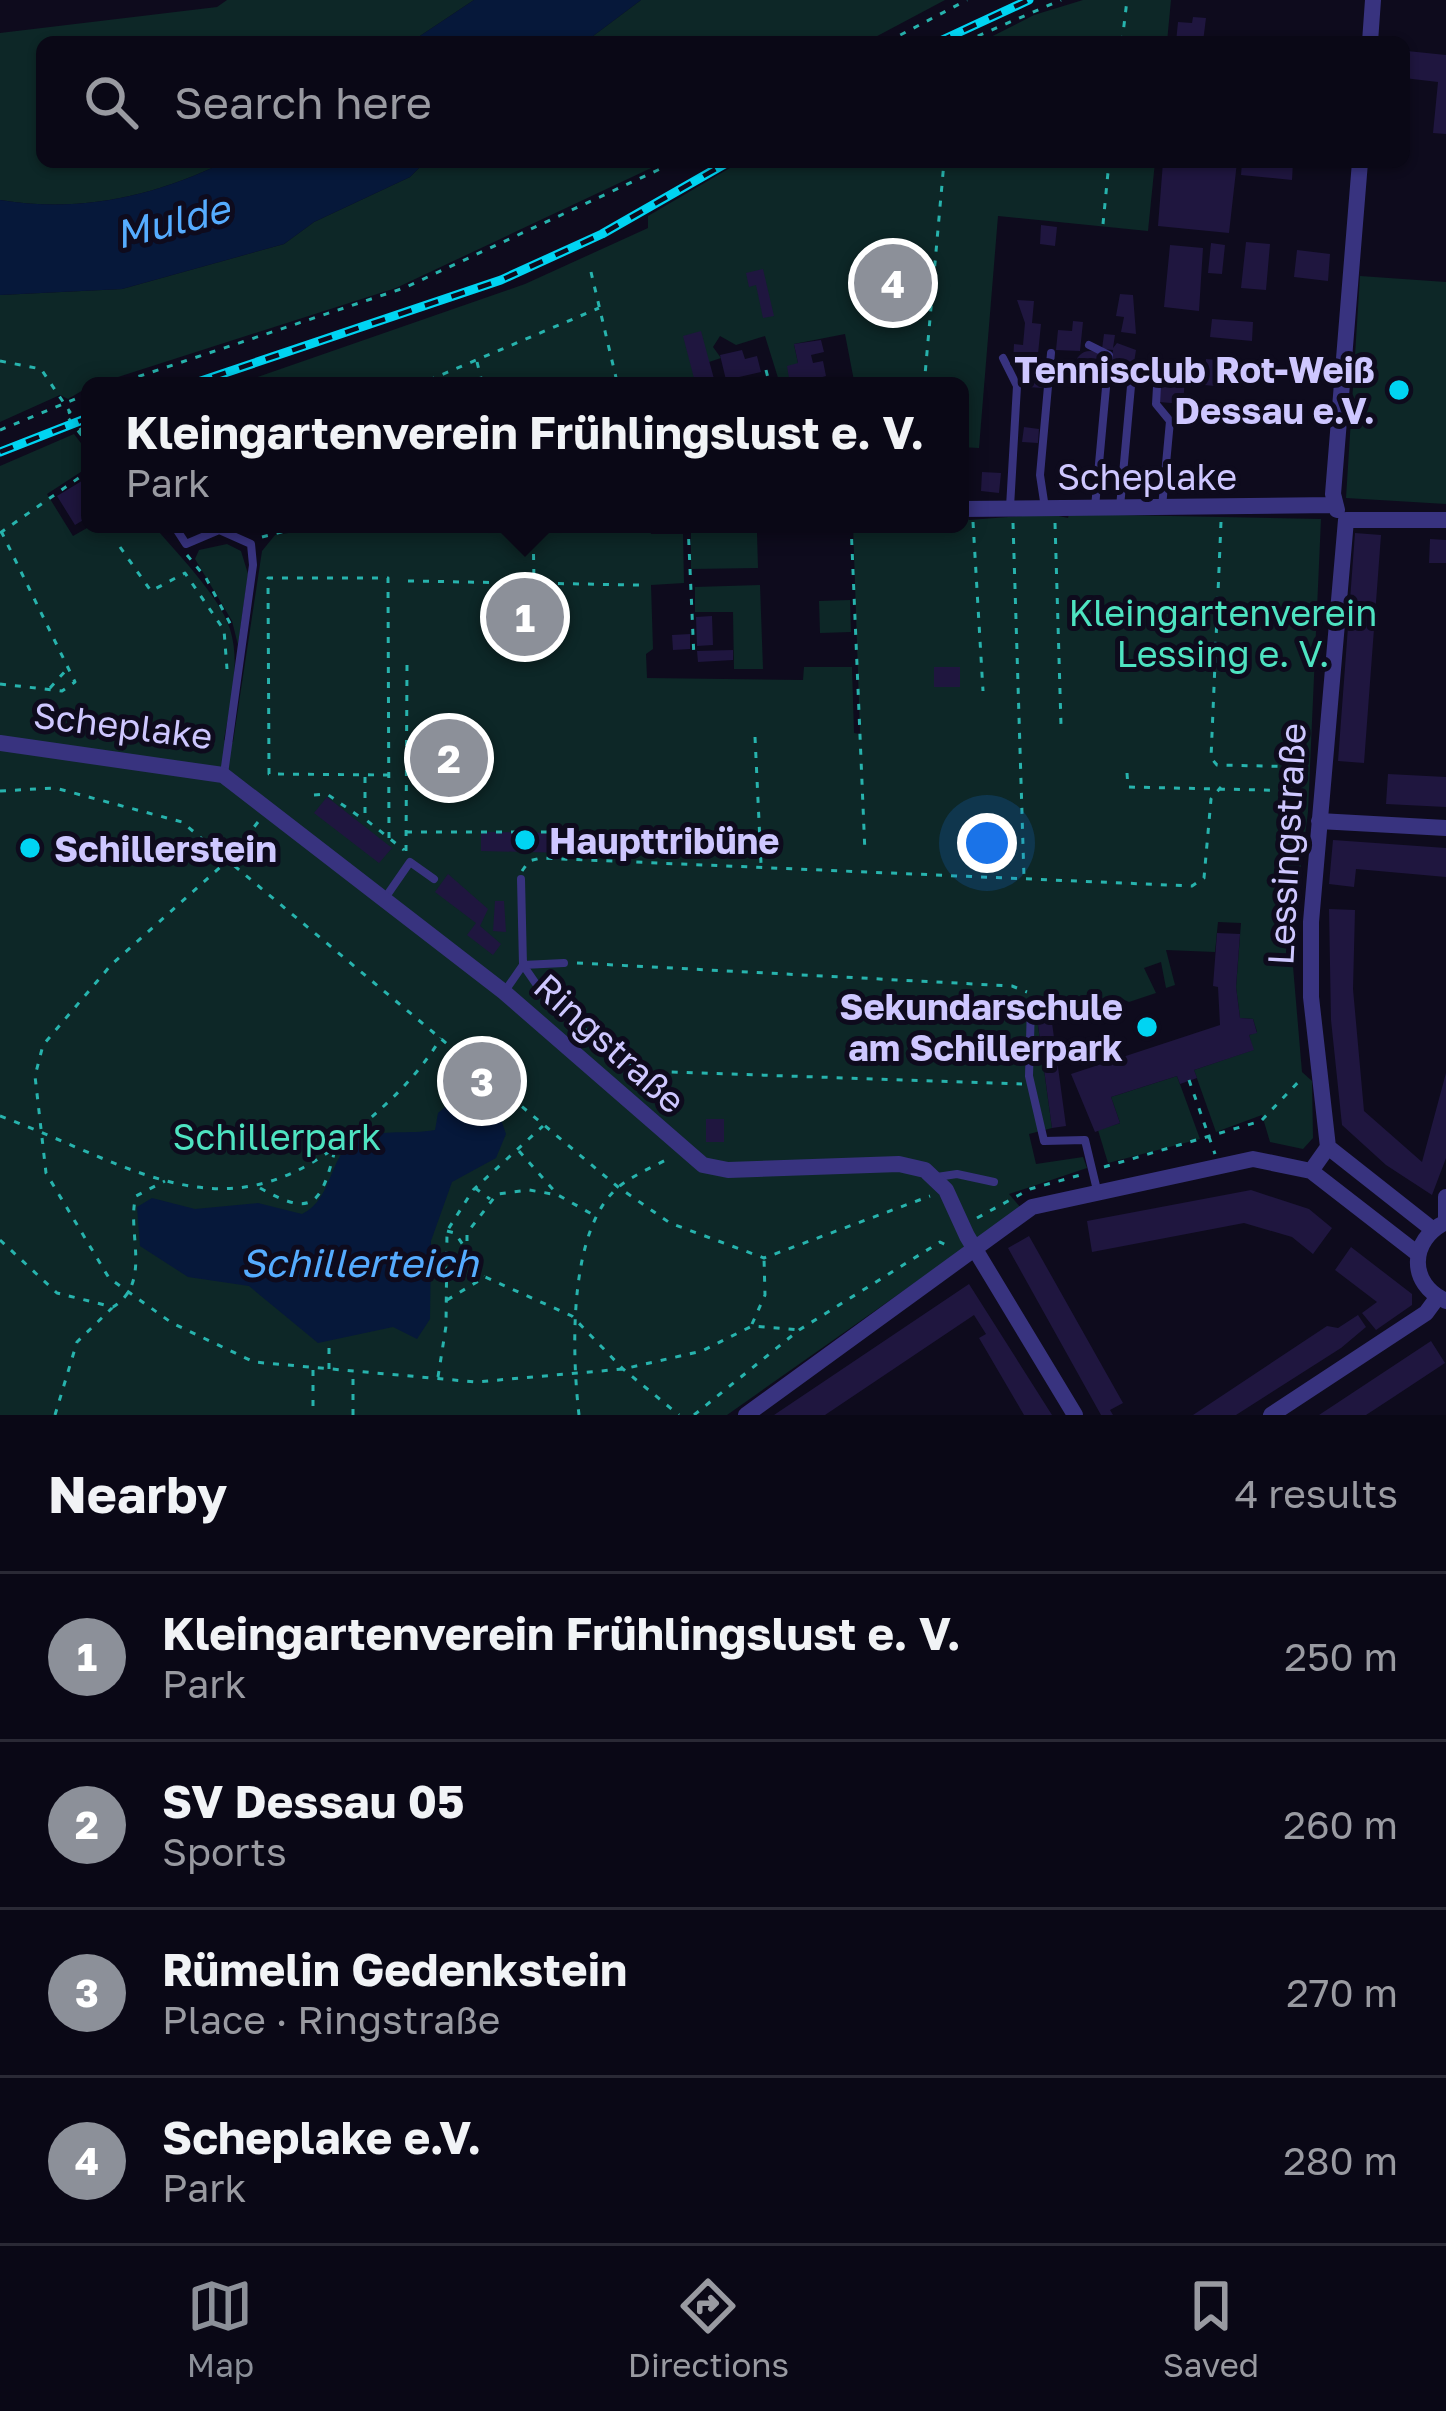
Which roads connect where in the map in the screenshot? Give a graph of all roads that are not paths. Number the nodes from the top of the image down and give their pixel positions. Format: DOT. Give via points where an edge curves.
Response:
graph roads {
  1 [pos="1373,0"];
  2 [pos="1370,36"];
  3 [pos="1360,168"];
  4 [pos="1089,345"];
  5 [pos="1051,353"];
  6 [pos="1003,358"];
  7 [pos="1158,370"];
  8 [pos="1132,375"];
  9 [pos="1162,508"];
  10 [pos="969,509"];
  11 [pos="1011,509"];
  12 [pos="1050,509"];
  13 [pos="1095,509"];
  14 [pos="1120,509"];
  15 [pos="1340,513"];
  16 [pos="1446,520"];
  17 [pos="179,533"];
  18 [pos="213,533"];
  19 [pos="226,533"];
  20 [pos="0,743"];
  21 [pos="224,775"];
  22 [pos="1319,821"];
  23 [pos="1446,828"];
  24 [pos="434,879"];
  25 [pos="521,879"];
  26 [pos="383,901"];
  27 [pos="564,963"];
  28 [pos="523,965"];
  29 [pos="541,991"];
  30 [pos="504,992"];
  31 [pos="1031,1005"];
  32 [pos="1328,1148"];
  33 [pos="1311,1171"];
  34 [pos="994,1182"];
  35 [pos="940,1183"];
  36 [pos="1098,1193"];
  37 [pos="1446,1197"];
  38 [pos="1439,1226"];
  39 [pos="977,1246"];
  40 [pos="1418,1254"];
  41 [pos="1442,1300"];
  42 [pos="746,1415"];
  43 [pos="1075,1415"];
  44 [pos="1270,1415"];
  1 -- 2 [label="street"];
  3 -- 15 [label="street, Lessingstraße"];
  4 -- 13 [label="lane" via="1109,355"];
  5 -- 12 [label="lane" via="1040,475"];
  6 -- 11 [label="lane" via="1017,386"];
  7 -- 9 [label="lane" via="1156,404 1170,421"];
  8 -- 14 [label="lane"];
  9 -- 14 [label="street, Scheplake"];
  9 -- 15 [label="street, Scheplake"];
  10 -- 11 [label="street, Scheplake"];
  11 -- 12 [label="street, Scheplake"];
  12 -- 13 [label="street, Scheplake"];
  13 -- 14 [label="street, Scheplake"];
  15 -- 16 [label="street, Scheplake"];
  15 -- 22 [label="street, Lessingstraße"];
  17 -- 18 [label="lane" via="187,544"];
  19 -- 21 [label="lane, Scheplake" via="250,544 254,581"];
  20 -- 21 [label="street, Scheplake"];
  21 -- 26 [label="street, Ringstraße"];
  22 -- 23 [label="street"];
  22 -- 32 [label="street, Lessingstraße" via="1310,960"];
  24 -- 26 [label="lane" via="410,862"];
  25 -- 28 [label="lane"];
  26 -- 30 [label="street, Ringstraße"];
  27 -- 28 [label="lane"];
  28 -- 29 [label="lane"];
  28 -- 30 [label="lane"];
  30 -- 35 [label="street, Ringstraße" via="704,1165 899,1164"];
  31 -- 36 [label="lane" via="1030,1084 1044,1142 1085,1140"];
  32 -- 33 [label="street"];
  32 -- 38 [label="street"];
  33 -- 36 [label="street" via="1253,1159"];
  33 -- 40 [label="street"];
  34 -- 35 [label="lane" via="957,1174"];
  35 -- 39 [label="street"];
  36 -- 39 [label="street" via="1031,1207"];
  37 -- 38 [label="street"];
  38 -- 40 [label="street"];
  39 -- 42 [label="street"];
  39 -- 43 [label="street"];
  40 -- 41 [label="street" via="1420,1279"];
  41 -- 44 [label="street"];
}
